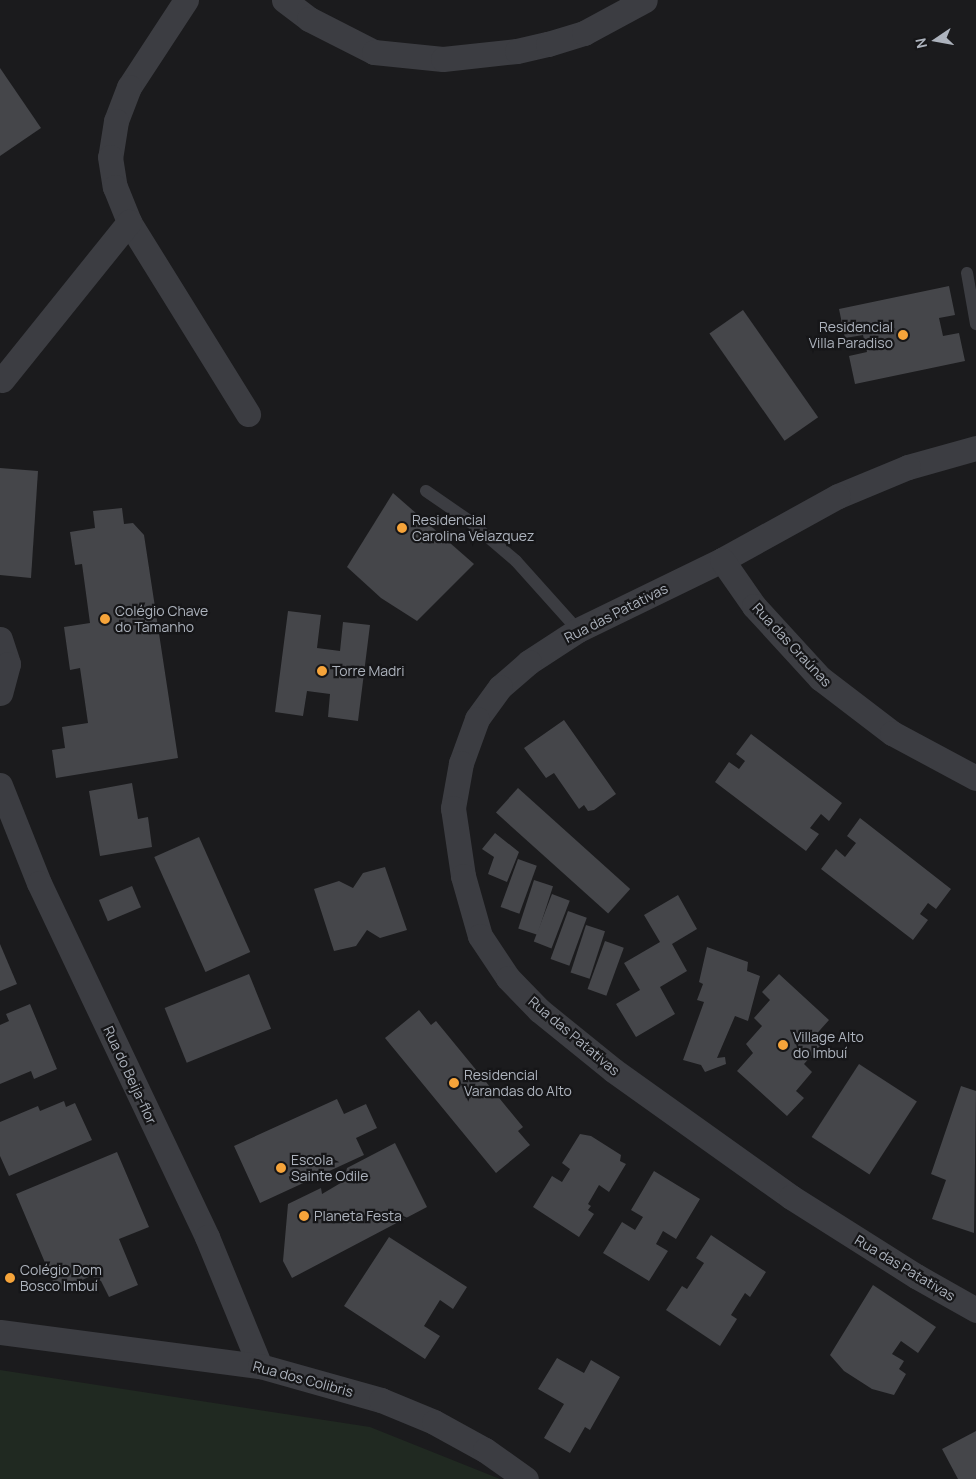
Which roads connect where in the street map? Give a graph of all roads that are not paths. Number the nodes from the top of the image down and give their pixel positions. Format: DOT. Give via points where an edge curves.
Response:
graph roads {
  1 [pos="186,0"];
  2 [pos="284,0"];
  3 [pos="645,0"];
  4 [pos="129,222"];
  5 [pos="966,273"];
  6 [pos="976,324"];
  7 [pos="2,380"];
  8 [pos="248,414"];
  9 [pos="976,448"];
  10 [pos="426,491"];
  11 [pos="722,560"];
  12 [pos="578,630"];
  13 [pos="0,639"];
  14 [pos="0,693"];
  15 [pos="976,778"];
  16 [pos="0,785"];
  17 [pos="976,1310"];
  18 [pos="0,1332"];
  19 [pos="260,1366"];
  20 [pos="526,1479"];
  1 -- 4 [label="street" via="146,58 116,121 110,157 115,187"];
  2 -- 3 [label="street" via="310,19 374,52 443,59 517,51 548,44 584,33"];
  4 -- 7 [label="street"];
  4 -- 8 [label="street"];
  5 -- 6 [label="lane"];
  9 -- 11 [label="street, Rua das Patativas" via="908,467 838,496"];
  10 -- 12 [label="lane" via="498,544 540,585"];
  11 -- 12 [label="street, Rua das Patativas"];
  11 -- 15 [label="street, Rua das Graúnas" via="754,606 820,678 892,733"];
  12 -- 17 [label="street, Rua das Patativas" via="529,662 500,687 477,719 460,763 453,808 463,876 480,936 508,978 539,1010 613,1070 791,1197"];
  13 -- 14 [label="street" via="8,664"];
  16 -- 19 [label="street, Rua do Beija-flor" via="39,883 207,1237"];
  18 -- 19 [label="street, Rua dos Colibris"];
  19 -- 20 [label="street, Rua dos Colibris" via="381,1400 434,1422 485,1450"];
}
